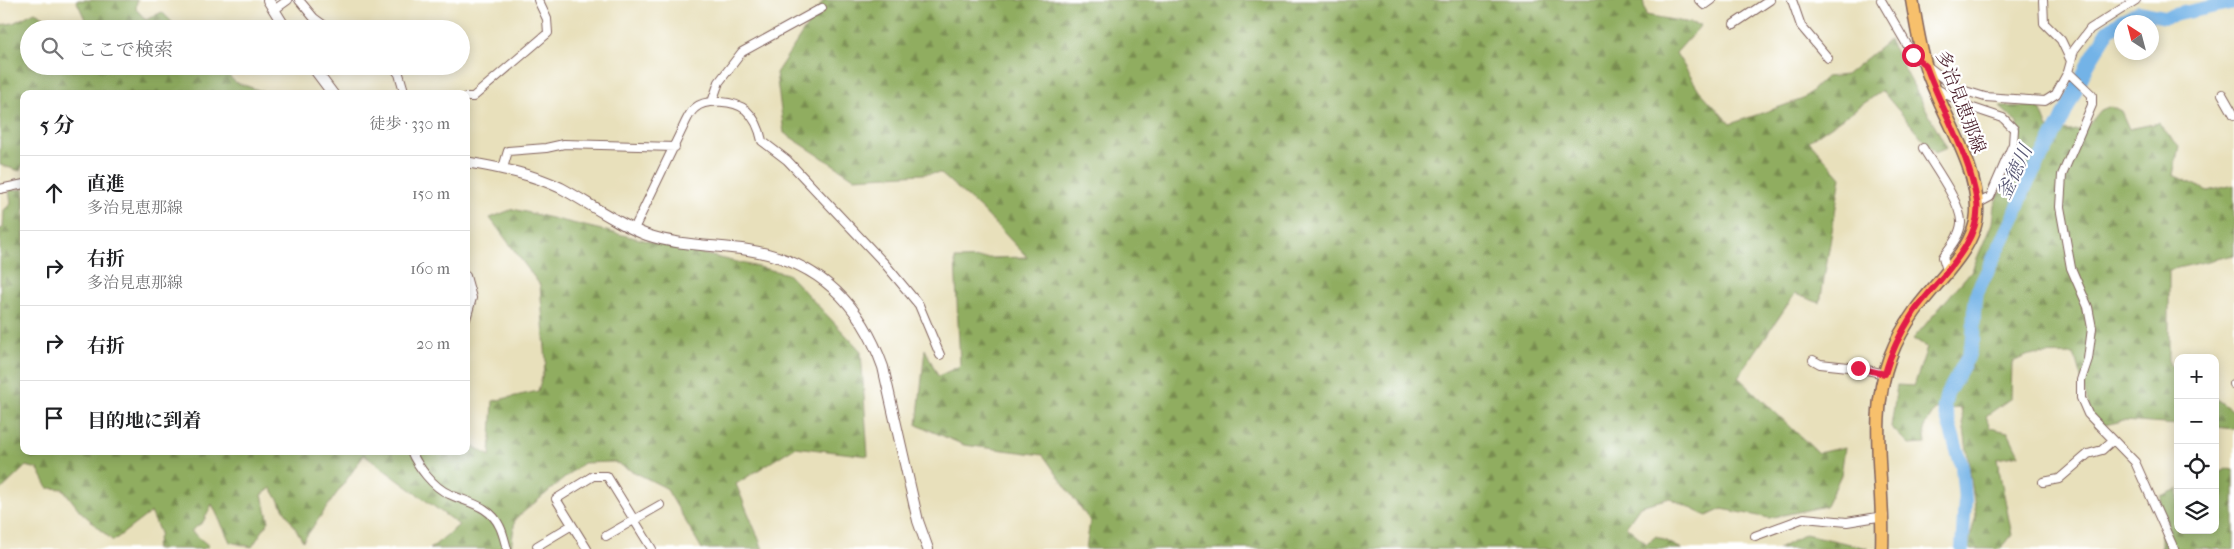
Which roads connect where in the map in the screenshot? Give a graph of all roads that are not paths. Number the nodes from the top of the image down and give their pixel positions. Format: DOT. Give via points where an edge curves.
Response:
graph roads {
  1 [pos="268,0"];
  2 [pos="288,0"];
  3 [pos="298,0"];
  4 [pos="538,0"];
  5 [pos="1699,0"];
  6 [pos="1711,0"];
  7 [pos="1770,0"];
  8 [pos="1792,0"];
  9 [pos="1881,0"];
  10 [pos="1912,0"];
  11 [pos="2043,0"];
  12 [pos="2136,0"];
  13 [pos="822,8"];
  14 [pos="274,10"];
  15 [pos="280,20"];
  16 [pos="317,20"];
  17 [pos="1734,24"];
  18 [pos="1828,58"];
  19 [pos="2071,62"];
  20 [pos="1926,66"];
  21 [pos="2068,72"];
  22 [pos="319,75"];
  23 [pos="399,75"];
  24 [pos="1933,87"];
  25 [pos="330,90"];
  26 [pos="403,90"];
  27 [pos="2222,94"];
  28 [pos="470,97"];
  29 [pos="712,102"];
  30 [pos="2234,115"];
  31 [pos="675,147"];
  32 [pos="1923,148"];
  33 [pos="470,163"];
  34 [pos="503,168"];
  35 [pos="20,185"];
  36 [pos="0,189"];
  37 [pos="1977,204"];
  38 [pos="634,229"];
  39 [pos="1947,270"];
  40 [pos="470,291"];
  41 [pos="470,305"];
  42 [pos="940,355"];
  43 [pos="1813,360"];
  44 [pos="1885,374"];
  45 [pos="2113,440"];
  46 [pos="413,455"];
  47 [pos="2043,482"];
  48 [pos="660,505"];
  49 [pos="1884,516"];
  50 [pos="634,520"];
  51 [pos="572,525"];
  52 [pos="606,536"];
  53 [pos="1755,536"];
  54 [pos="537,546"];
  55 [pos="507,549"];
  56 [pos="587,549"];
  57 [pos="652,549"];
  58 [pos="928,549"];
  59 [pos="1882,549"];
  60 [pos="2174,549"];
  1 -- 14 [label="street"];
  2 -- 14 [label="street"];
  3 -- 16 [label="street"];
  4 -- 28 [label="street" via="547,20 548,33"];
  5 -- 6 [label="street" via="1704,5"];
  7 -- 17 [label="street"];
  8 -- 18 [label="street" via="1800,26"];
  9 -- 20 [label="street" via="1913,55"];
  10 -- 20 [label="main road, 多治見恵那線"];
  11 -- 19 [label="street" via="2044,24 2061,40"];
  12 -- 19 [label="street" via="2090,29 2074,50"];
  13 -- 29 [label="street" via="742,52 719,82"];
  14 -- 15 [label="street"];
  19 -- 21 [label="street"];
  20 -- 21 [label="street" via="1948,82 1985,97 2046,101 2056,94"];
  20 -- 24 [label="main road, 多治見恵那線"];
  21 -- 45 [label="street" via="2092,95 2092,105 2062,175 2060,206 2071,268 2088,307 2092,328 2088,359 2081,380 2081,398 2088,414"];
  22 -- 25 [label="street"];
  23 -- 26 [label="street"];
  24 -- 37 [label="main road, 多治見恵那線" via="1968,166"];
  24 -- 37 [label="street" via="1970,107 2003,118 2014,129 2013,144 1990,197"];
  27 -- 30 [label="street"];
  29 -- 31 [label="street" via="695,108"];
  29 -- 42 [label="street" via="745,109 761,132 762,141 787,160 885,264 919,305"];
  31 -- 34 [label="street" via="564,144 508,151"];
  31 -- 38 [label="street"];
  32 -- 39 [label="street" via="1960,210 1961,224 1956,239 1943,257"];
  33 -- 34 [label="street"];
  34 -- 38 [label="street" via="560,188"];
  35 -- 36 [label="street"];
  37 -- 39 [label="main road, 多治見恵那線" via="1974,229"];
  38 -- 58 [label="street" via="686,243 778,256 818,276 851,304 869,331 883,367 918,521"];
  39 -- 44 [label="main road, 多治見恵那線" via="1903,330"];
  40 -- 41 [label="street"];
  43 -- 44 [label="street" via="1820,364"];
  44 -- 49 [label="main road, 多治見恵那線" via="1877,425"];
  45 -- 47 [label="street" via="2102,450 2088,454 2059,479"];
  45 -- 60 [label="street" via="2135,462"];
  46 -- 55 [label="street" via="448,494 475,503 488,512 500,526"];
  48 -- 50 [label="street"];
  49 -- 53 [label="street" via="1847,522 1804,518"];
  49 -- 59 [label="main road, 多治見恵那線"];
  50 -- 51 [label="street" via="607,476 592,476 556,500"];
  50 -- 52 [label="street"];
  50 -- 57 [label="street"];
  51 -- 54 [label="street"];
  51 -- 56 [label="street"];
}
